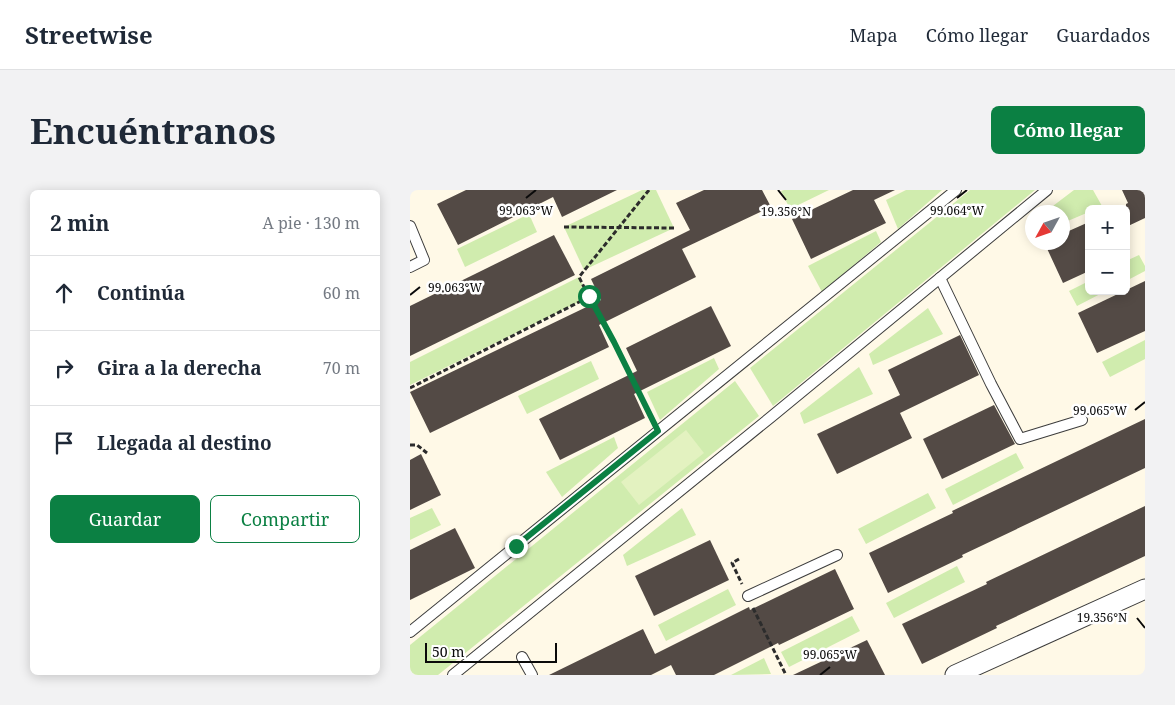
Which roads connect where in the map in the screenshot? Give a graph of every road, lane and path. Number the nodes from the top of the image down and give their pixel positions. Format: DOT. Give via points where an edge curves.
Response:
graph roads {
  1 [pos="649,190"];
  2 [pos="956,190"];
  3 [pos="1046,190"];
  4 [pos="410,226"];
  5 [pos="564,226"];
  6 [pos="620,226"];
  7 [pos="674,228"];
  8 [pos="410,267"];
  9 [pos="940,278"];
  10 [pos="589,296"];
  11 [pos="410,388"];
  12 [pos="1082,420"];
  13 [pos="658,431"];
  14 [pos="410,445"];
  15 [pos="427,453"];
  16 [pos="837,555"];
  17 [pos="739,559"];
  18 [pos="1145,589"];
  19 [pos="748,596"];
  20 [pos="410,632"];
  21 [pos="522,657"];
  22 [pos="453,675"];
  23 [pos="532,675"];
  24 [pos="786,675"];
  25 [pos="955,675"];
  1 -- 6 [label="path"];
  2 -- 13 [label="lane"];
  3 -- 9 [label="lane"];
  4 -- 8 [label="lane" via="424,260"];
  5 -- 6 [label="path"];
  6 -- 7 [label="path"];
  6 -- 10 [label="path" via="579,277"];
  9 -- 12 [label="lane" via="1020,439"];
  9 -- 22 [label="lane"];
  10 -- 11 [label="path"];
  10 -- 13 [label="path"];
  13 -- 20 [label="lane"];
  14 -- 15 [label="path" via="417,445"];
  16 -- 19 [label="lane"];
  17 -- 19 [label="path" via="732,563"];
  18 -- 25 [label="street"];
  19 -- 24 [label="path"];
  21 -- 23 [label="lane"];
}
